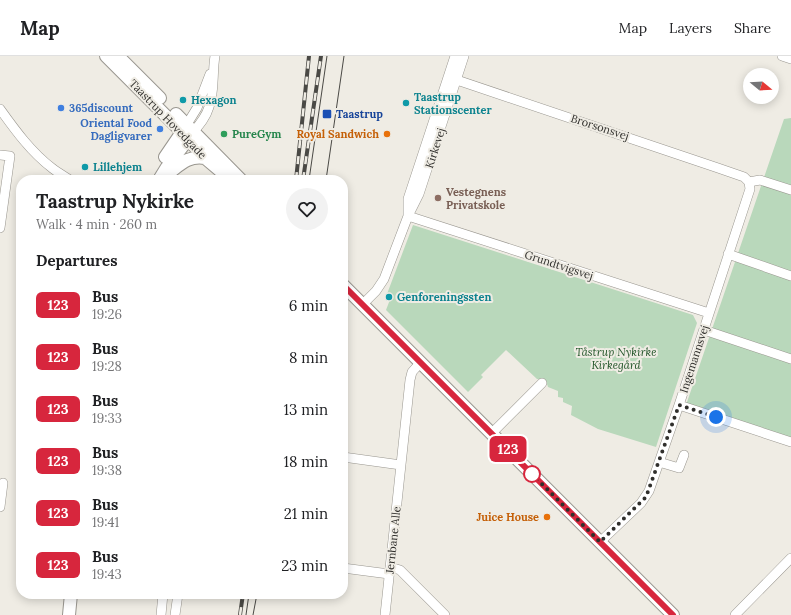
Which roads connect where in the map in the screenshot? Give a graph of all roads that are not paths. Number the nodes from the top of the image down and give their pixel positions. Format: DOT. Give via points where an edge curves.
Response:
graph roads {
  1 [pos="106,56"];
  2 [pos="118,56"];
  3 [pos="455,56"];
  4 [pos="464,56"];
  5 [pos="782,56"];
  6 [pos="214,58"];
  7 [pos="791,59"];
  8 [pos="448,77"];
  9 [pos="457,80"];
  10 [pos="0,109"];
  11 [pos="187,132"];
  12 [pos="0,155"];
  13 [pos="205,158"];
  14 [pos="63,175"];
  15 [pos="155,175"];
  16 [pos="162,175"];
  17 [pos="166,175"];
  18 [pos="225,175"];
  19 [pos="235,175"];
  20 [pos="749,182"];
  21 [pos="791,190"];
  22 [pos="408,216"];
  23 [pos="0,228"];
  24 [pos="728,254"];
  25 [pos="791,276"];
  26 [pos="348,290"];
  27 [pos="363,304"];
  28 [pos="709,313"];
  29 [pos="704,330"];
  30 [pos="791,359"];
  31 [pos="421,362"];
  32 [pos="542,383"];
  33 [pos="679,405"];
  34 [pos="492,433"];
  35 [pos="791,442"];
  36 [pos="684,455"];
  37 [pos="348,458"];
  38 [pos="660,462"];
  39 [pos="401,464"];
  40 [pos="3,483"];
  41 [pos="0,507"];
  42 [pos="600,542"];
  43 [pos="791,558"];
  44 [pos="348,568"];
  45 [pos="390,570"];
  46 [pos="71,599"];
  47 [pos="163,599"];
  48 [pos="177,599"];
  49 [pos="69,615"];
  50 [pos="161,615"];
  51 [pos="175,615"];
  52 [pos="385,615"];
  53 [pos="445,615"];
  54 [pos="673,615"];
  55 [pos="735,615"];
  1 -- 11 [label="street, Taastrup Hovedgade"];
  2 -- 11 [label="street, Taastrup Hovedgade"];
  3 -- 8 [label="street, Kirkevej"];
  4 -- 9 [label="street, Kirkevej"];
  5 -- 7 [label="street"];
  6 -- 11 [label="street" via="210,107 204,118"];
  8 -- 9 [label="street, Brorsonsvej"];
  8 -- 22 [label="street, Kirkevej" via="408,199"];
  9 -- 20 [label="street, Brorsonsvej" via="725,170 744,177"];
  9 -- 22 [label="street, Kirkevej" via="419,194"];
  10 -- 14 [label="street" via="18,134 51,167"];
  11 -- 13 [label="street, Taastrup Hovedgade"];
  11 -- 15 [label="street"];
  11 -- 16 [label="street"];
  11 -- 19 [label="street, Taastrup Hovedgade"];
  12 -- 23 [label="street" via="10,156"];
  13 -- 17 [label="street" via="190,158"];
  13 -- 18 [label="street, Taastrup Hovedgade"];
  20 -- 21 [label="street" via="760,180"];
  20 -- 24 [label="street, Ingemannsvej" via="750,189"];
  22 -- 27 [label="street, Kirkevej" via="384,279"];
  22 -- 28 [label="street, Grundtvigsvej"];
  24 -- 25 [label="street"];
  24 -- 28 [label="street, Ingemannsvej"];
  26 -- 27 [label="street"];
  27 -- 31 [label="street"];
  28 -- 29 [label="street, Ingemannsvej"];
  29 -- 30 [label="street"];
  29 -- 33 [label="street, Ingemannsvej"];
  31 -- 34 [label="street"];
  31 -- 39 [label="street, Jernbane Alle" via="410,377"];
  32 -- 34 [label="street"];
  33 -- 35 [label="street"];
  33 -- 38 [label="street, Ingemannsvej"];
  34 -- 42 [label="street"];
  36 -- 38 [label="street" via="679,468"];
  37 -- 39 [label="street"];
  38 -- 42 [label="street, Ingemannsvej" via="646,497"];
  39 -- 45 [label="street, Jernbane Alle"];
  40 -- 41 [label="street"];
  42 -- 54 [label="street"];
  43 -- 55 [label="street"];
  44 -- 45 [label="street"];
  45 -- 52 [label="street, Jernbane Alle"];
  45 -- 53 [label="street" via="400,570"];
  46 -- 49 [label="street"];
  47 -- 50 [label="street"];
  48 -- 51 [label="street"];
}
